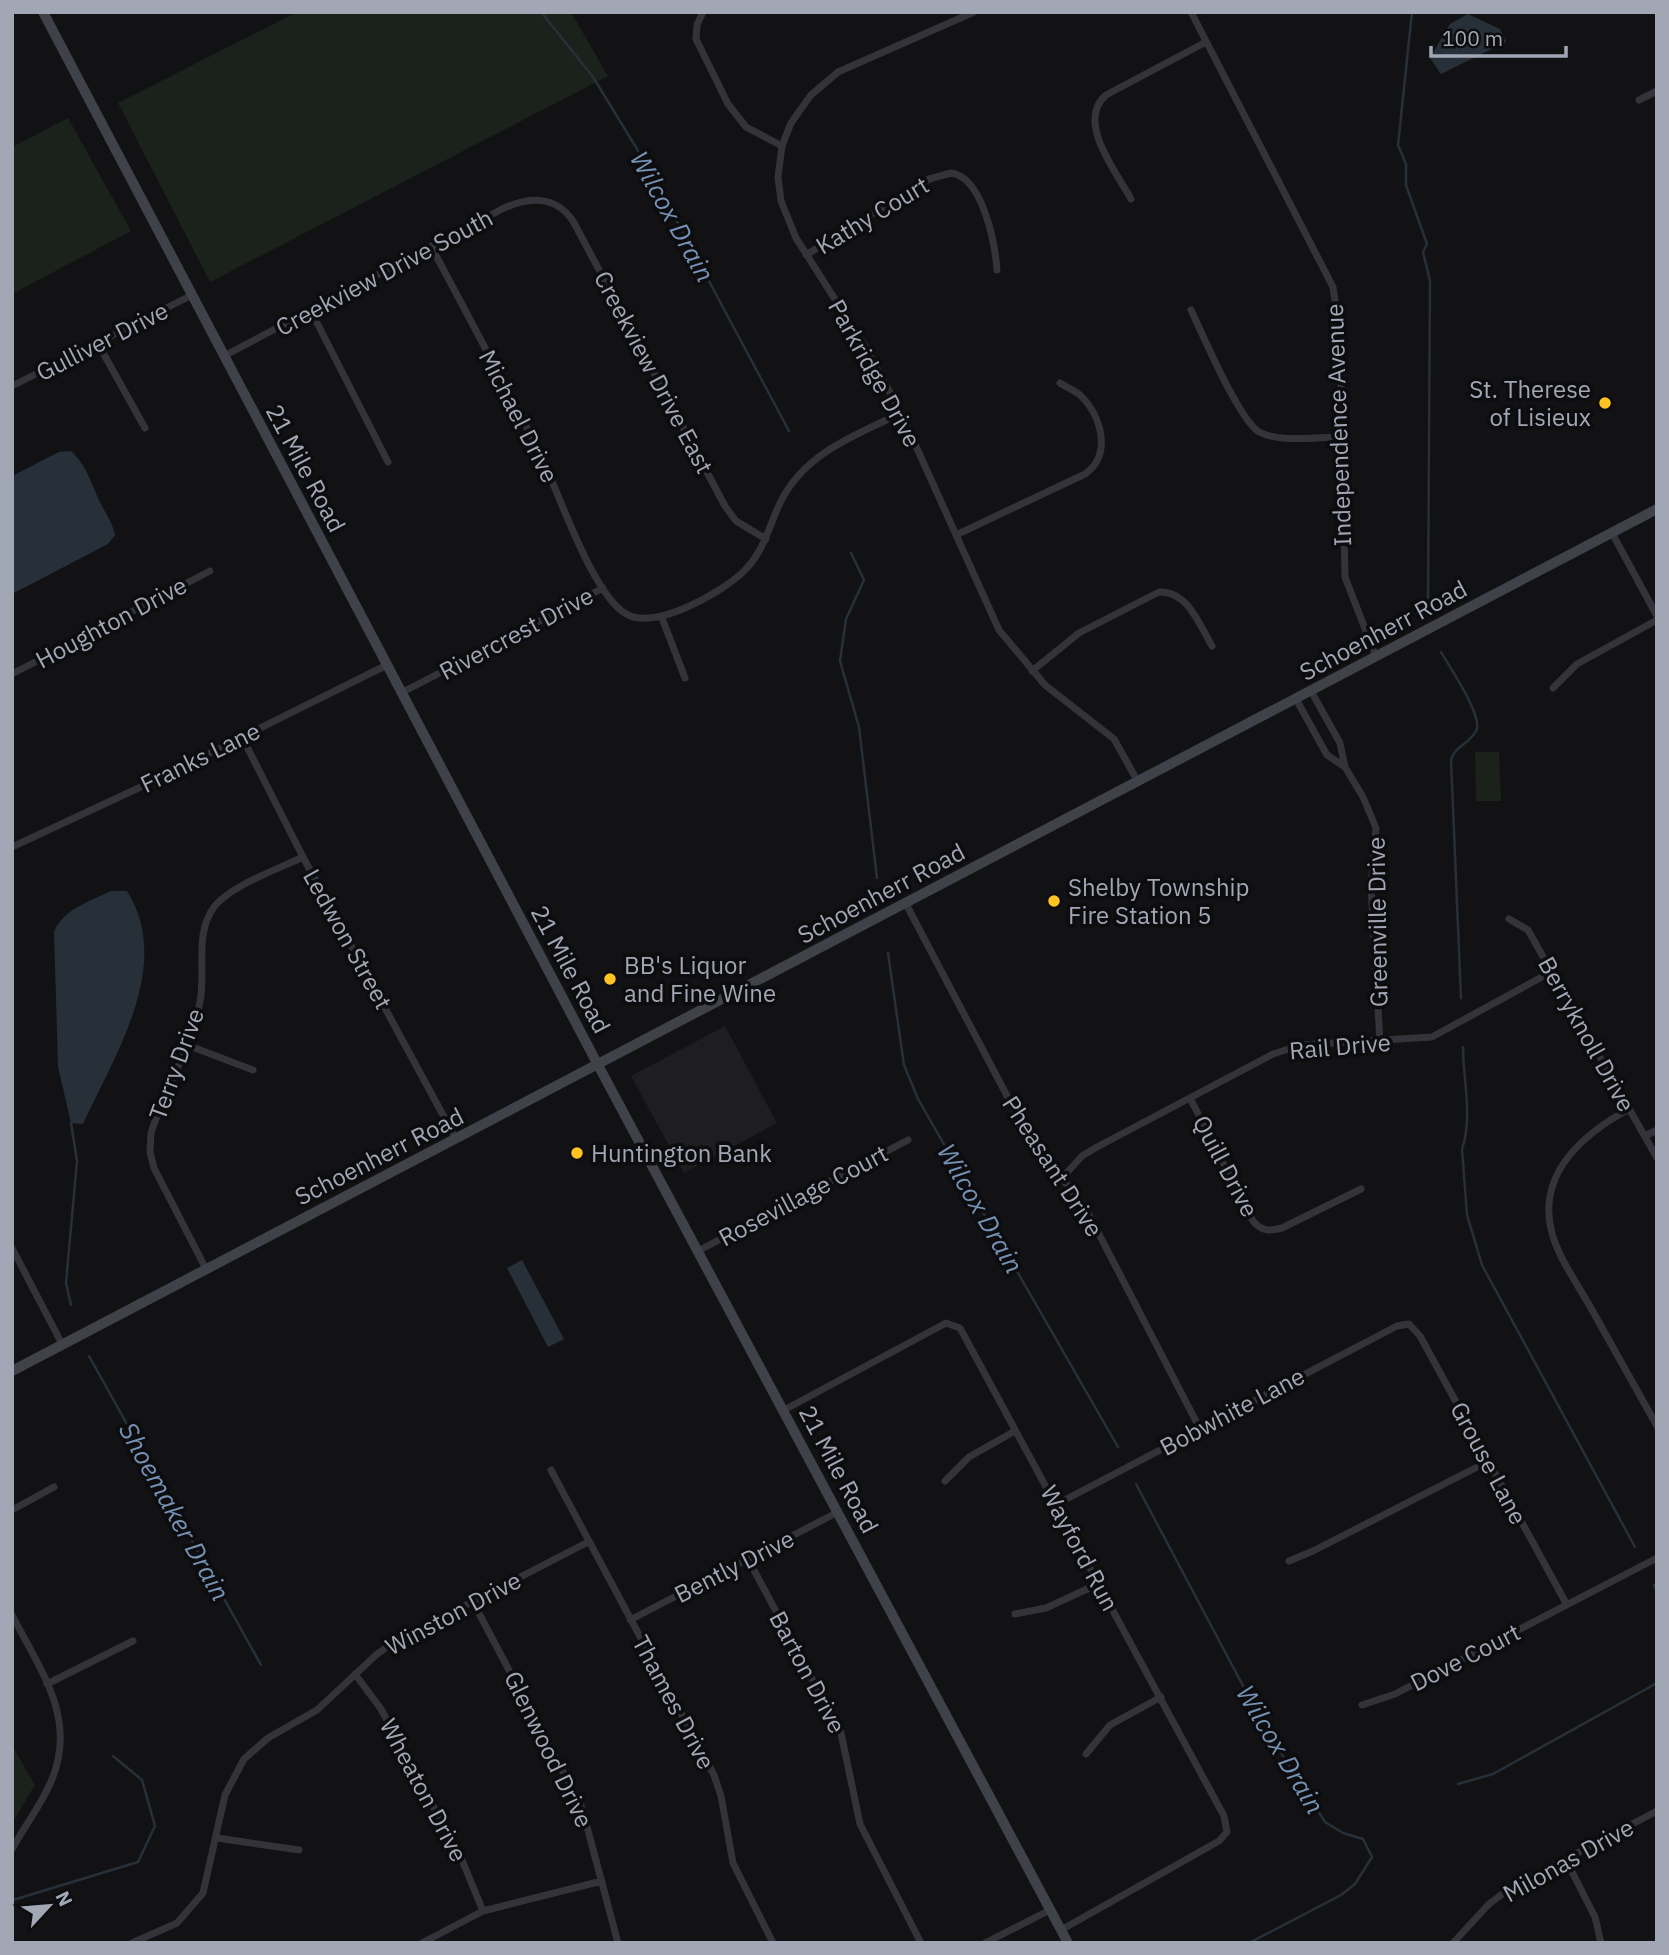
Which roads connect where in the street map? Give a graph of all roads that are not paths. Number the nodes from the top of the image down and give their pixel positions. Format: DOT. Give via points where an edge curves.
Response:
graph roads {
  1 [pos="44,12"];
  2 [pos="703,12"];
  3 [pos="974,12"];
  4 [pos="1191,12"];
  5 [pos="1206,42"];
  6 [pos="1657,91"];
  7 [pos="1639,100"];
  8 [pos="782,146"];
  9 [pos="1131,199"];
  10 [pos="546,200"];
  11 [pos="431,246"];
  12 [pos="806,255"];
  13 [pos="997,270"];
  14 [pos="192,295"];
  15 [pos="1191,310"];
  16 [pos="311,311"];
  17 [pos="97,342"];
  18 [pos="224,356"];
  19 [pos="1060,383"];
  20 [pos="12,386"];
  21 [pos="901,413"];
  22 [pos="145,428"];
  23 [pos="1340,438"];
  24 [pos="388,462"];
  25 [pos="1657,509"];
  26 [pos="1612,533"];
  27 [pos="956,535"];
  28 [pos="766,539"];
  29 [pos="210,571"];
  30 [pos="603,588"];
  31 [pos="662,618"];
  32 [pos="1657,618"];
  33 [pos="1212,646"];
  34 [pos="1376,657"];
  35 [pos="387,665"];
  36 [pos="1032,671"];
  37 [pos="12,674"];
  38 [pos="685,678"];
  39 [pos="1553,688"];
  40 [pos="1311,691"];
  41 [pos="401,693"];
  42 [pos="1296,699"];
  43 [pos="242,737"];
  44 [pos="1345,767"];
  45 [pos="1138,782"];
  46 [pos="12,847"];
  47 [pos="303,857"];
  48 [pos="906,904"];
  49 [pos="1509,919"];
  50 [pos="1551,972"];
  51 [pos="1380,1042"];
  52 [pos="187,1045"];
  53 [pos="598,1065"];
  54 [pos="253,1070"];
  55 [pos="1190,1098"];
  56 [pos="1629,1109"];
  57 [pos="1657,1129"];
  58 [pos="1645,1136"];
  59 [pos="456,1139"];
  60 [pos="908,1140"];
  61 [pos="1657,1158"];
  62 [pos="1063,1177"];
  63 [pos="1361,1189"];
  64 [pos="12,1248"];
  65 [pos="698,1251"];
  66 [pos="206,1269"];
  67 [pos="1409,1324"];
  68 [pos="62,1344"];
  69 [pos="12,1371"];
  70 [pos="785,1410"];
  71 [pos="1657,1426"];
  72 [pos="1199,1427"];
  73 [pos="1015,1431"];
  74 [pos="1489,1461"];
  75 [pos="551,1470"];
  76 [pos="945,1481"];
  77 [pos="54,1487"];
  78 [pos="1057,1504"];
  79 [pos="12,1510"];
  80 [pos="838,1512"];
  81 [pos="588,1542"];
  82 [pos="1657,1558"];
  83 [pos="748,1559"];
  84 [pos="1289,1560"];
  85 [pos="1098,1584"];
  86 [pos="473,1602"];
  87 [pos="1567,1605"];
  88 [pos="1015,1614"];
  89 [pos="12,1615"];
  90 [pos="630,1620"];
  91 [pos="133,1641"];
  92 [pos="355,1674"];
  93 [pos="47,1685"];
  94 [pos="1161,1697"];
  95 [pos="1362,1705"];
  96 [pos="1086,1754"];
  97 [pos="1657,1811"];
  98 [pos="216,1838"];
  99 [pos="12,1849"];
  100 [pos="299,1850"];
  101 [pos="1566,1860"];
  102 [pos="602,1881"];
  103 [pos="1050,1910"];
  104 [pos="483,1911"];
  105 [pos="1061,1930"];
  106 [pos="132,1943"];
  107 [pos="422,1943"];
  108 [pos="618,1943"];
  109 [pos="773,1943"];
  110 [pos="922,1943"];
  111 [pos="985,1943"];
  112 [pos="1068,1943"];
  113 [pos="1453,1943"];
  114 [pos="1601,1943"];
  1 -- 14 [label="street, 21 Mile Road"];
  2 -- 8 [label="street" via="696,25 696,39 728,104 746,127"];
  3 -- 8 [label="street, Parkridge Drive" via="838,72 800,108"];
  4 -- 5 [label="street, Independence Avenue"];
  5 -- 9 [label="street" via="1096,104 1099,139"];
  5 -- 23 [label="street, Independence Avenue" via="1333,287 1340,335"];
  6 -- 7 [label="street"];
  8 -- 12 [label="street, Parkridge Drive" via="781,201"];
  10 -- 11 [label="street, Creekview Drive South" via="519,202"];
  10 -- 28 [label="street, Creekview Drive East" via="573,221 725,506 736,521"];
  11 -- 16 [label="street, Creekview Drive South"];
  11 -- 30 [label="street, Michael Drive" via="539,452"];
  12 -- 13 [label="street, Kathy Court" via="929,179 951,173 968,182 990,223"];
  12 -- 21 [label="street, Parkridge Drive"];
  14 -- 17 [label="street, Gulliver Drive"];
  14 -- 18 [label="street, 21 Mile Road"];
  15 -- 23 [label="street" via="1240,409 1258,431"];
  16 -- 18 [label="street, Creekview Drive South"];
  16 -- 24 [label="street"];
  17 -- 20 [label="street, Gulliver Drive"];
  17 -- 22 [label="street"];
  18 -- 35 [label="street, 21 Mile Road"];
  19 -- 27 [label="street" via="1079,395 1096,422 1103,450 1096,465"];
  21 -- 27 [label="street, Parkridge Drive"];
  21 -- 28 [label="street" via="840,442 806,467 782,499"];
  23 -- 34 [label="street, Independence Avenue" via="1345,578"];
  25 -- 26 [label="street, Schoenherr Road"];
  26 -- 32 [label="street"];
  26 -- 34 [label="street, Schoenherr Road"];
  27 -- 36 [label="street, Parkridge Drive" via="991,615"];
  28 -- 31 [label="street" via="753,562 736,578"];
  29 -- 37 [label="street, Houghton Drive"];
  30 -- 31 [label="street, Rivercrest Drive" via="616,607 631,616"];
  30 -- 41 [label="street, Rivercrest Drive"];
  31 -- 38 [label="street"];
  32 -- 39 [label="street" via="1577,664"];
  33 -- 36 [label="street" via="1185,601 1159,592 1079,633"];
  34 -- 40 [label="street, Schoenherr Road"];
  35 -- 41 [label="street, 21 Mile Road"];
  35 -- 43 [label="street, Franks Lane"];
  36 -- 45 [label="street, Parkridge Drive" via="1108,734"];
  40 -- 42 [label="street, Schoenherr Road"];
  40 -- 44 [label="street, Greenville Drive" via="1340,743"];
  41 -- 53 [label="street, 21 Mile Road"];
  42 -- 44 [label="street, Greenville Drive" via="1327,755"];
  42 -- 45 [label="street, Schoenherr Road"];
  43 -- 46 [label="street, Franks Lane"];
  43 -- 47 [label="street, Ledwon Street"];
  44 -- 51 [label="street, Greenville Drive" via="1376,828 1371,886"];
  45 -- 48 [label="street, Schoenherr Road"];
  47 -- 52 [label="street, Terry Drive" via="234,892 214,908 205,926 200,1003"];
  47 -- 59 [label="street, Ledwon Street"];
  48 -- 53 [label="street, Schoenherr Road"];
  48 -- 62 [label="street, Pheasant Drive" via="1025,1130"];
  49 -- 50 [label="street, Berryknoll Drive" via="1528,930"];
  50 -- 51 [label="street, Rail Drive" via="1443,1033"];
  50 -- 56 [label="street, Berryknoll Drive"];
  51 -- 55 [label="street, Rail Drive" via="1288,1048"];
  52 -- 54 [label="street"];
  52 -- 66 [label="street, Terry Drive" via="154,1123 150,1152 153,1168"];
  53 -- 59 [label="street, Schoenherr Road"];
  53 -- 65 [label="street, 21 Mile Road"];
  55 -- 62 [label="street, Rail Drive" via="1097,1147"];
  55 -- 63 [label="street, Quill Drive" via="1254,1221 1265,1230 1282,1228"];
  56 -- 58 [label="street, Berryknoll Drive"];
  56 -- 71 [label="street" via="1596,1128 1562,1163 1551,1197 1551,1228 1563,1258"];
  57 -- 58 [label="street"];
  58 -- 61 [label="street, Berryknoll Drive"];
  59 -- 66 [label="street, Schoenherr Road"];
  60 -- 65 [label="street, Rosevillage Court"];
  62 -- 72 [label="street, Pheasant Drive" via="1087,1211"];
  64 -- 68 [label="street"];
  65 -- 70 [label="street, 21 Mile Road"];
  66 -- 68 [label="street, Schoenherr Road"];
  67 -- 72 [label="street, Bobwhite Lane"];
  67 -- 74 [label="street, Grouse Lane"];
  68 -- 69 [label="street, Schoenherr Road"];
  70 -- 73 [label="street, Wayford Run" via="946,1323 960,1328"];
  70 -- 80 [label="street, 21 Mile Road"];
  72 -- 78 [label="street, Bobwhite Lane"];
  73 -- 76 [label="street" via="970,1457"];
  73 -- 78 [label="street, Wayford Run"];
  74 -- 84 [label="street"];
  74 -- 87 [label="street, Grouse Lane"];
  75 -- 81 [label="street, Thames Drive"];
  77 -- 79 [label="street"];
  78 -- 85 [label="street, Wayford Run"];
  80 -- 83 [label="street, Bently Drive"];
  80 -- 103 [label="street, 21 Mile Road"];
  81 -- 86 [label="street, Winston Drive"];
  81 -- 90 [label="street, Thames Drive"];
  82 -- 87 [label="street, Dove Court"];
  83 -- 90 [label="street, Bently Drive"];
  83 -- 110 [label="street, Barton Drive" via="841,1733 860,1824"];
  85 -- 88 [label="street" via="1046,1608"];
  85 -- 94 [label="street, Wayford Run"];
  86 -- 92 [label="street, Winston Drive" via="391,1644"];
  86 -- 102 [label="street, Glenwood Drive" via="572,1784 590,1830"];
  87 -- 95 [label="street, Dove Court" via="1395,1694"];
  89 -- 93 [label="street"];
  90 -- 109 [label="street, Thames Drive" via="714,1775 733,1863"];
  91 -- 93 [label="street"];
  92 -- 98 [label="street, Winston Drive" via="317,1710 268,1738 244,1759 230,1781"];
  92 -- 104 [label="street, Wheaton Drive" via="381,1709 462,1860"];
  93 -- 99 [label="street" via="62,1728 60,1755 46,1793"];
  94 -- 96 [label="street" via="1110,1725"];
  94 -- 105 [label="street, Wayford Run" via="1224,1816 1227,1832 1219,1841"];
  97 -- 101 [label="street, Milonas Drive"];
  98 -- 100 [label="street"];
  98 -- 106 [label="street, Winston Drive" via="206,1886 190,1911 163,1931"];
  101 -- 113 [label="street, Milonas Drive" via="1498,1896"];
  101 -- 114 [label="street" via="1595,1917"];
  102 -- 104 [label="street"];
  102 -- 108 [label="street, Glenwood Drive"];
  103 -- 105 [label="street, 21 Mile Road"];
  103 -- 111 [label="street"];
  104 -- 107 [label="street"];
  105 -- 112 [label="street, 21 Mile Road"];
}
